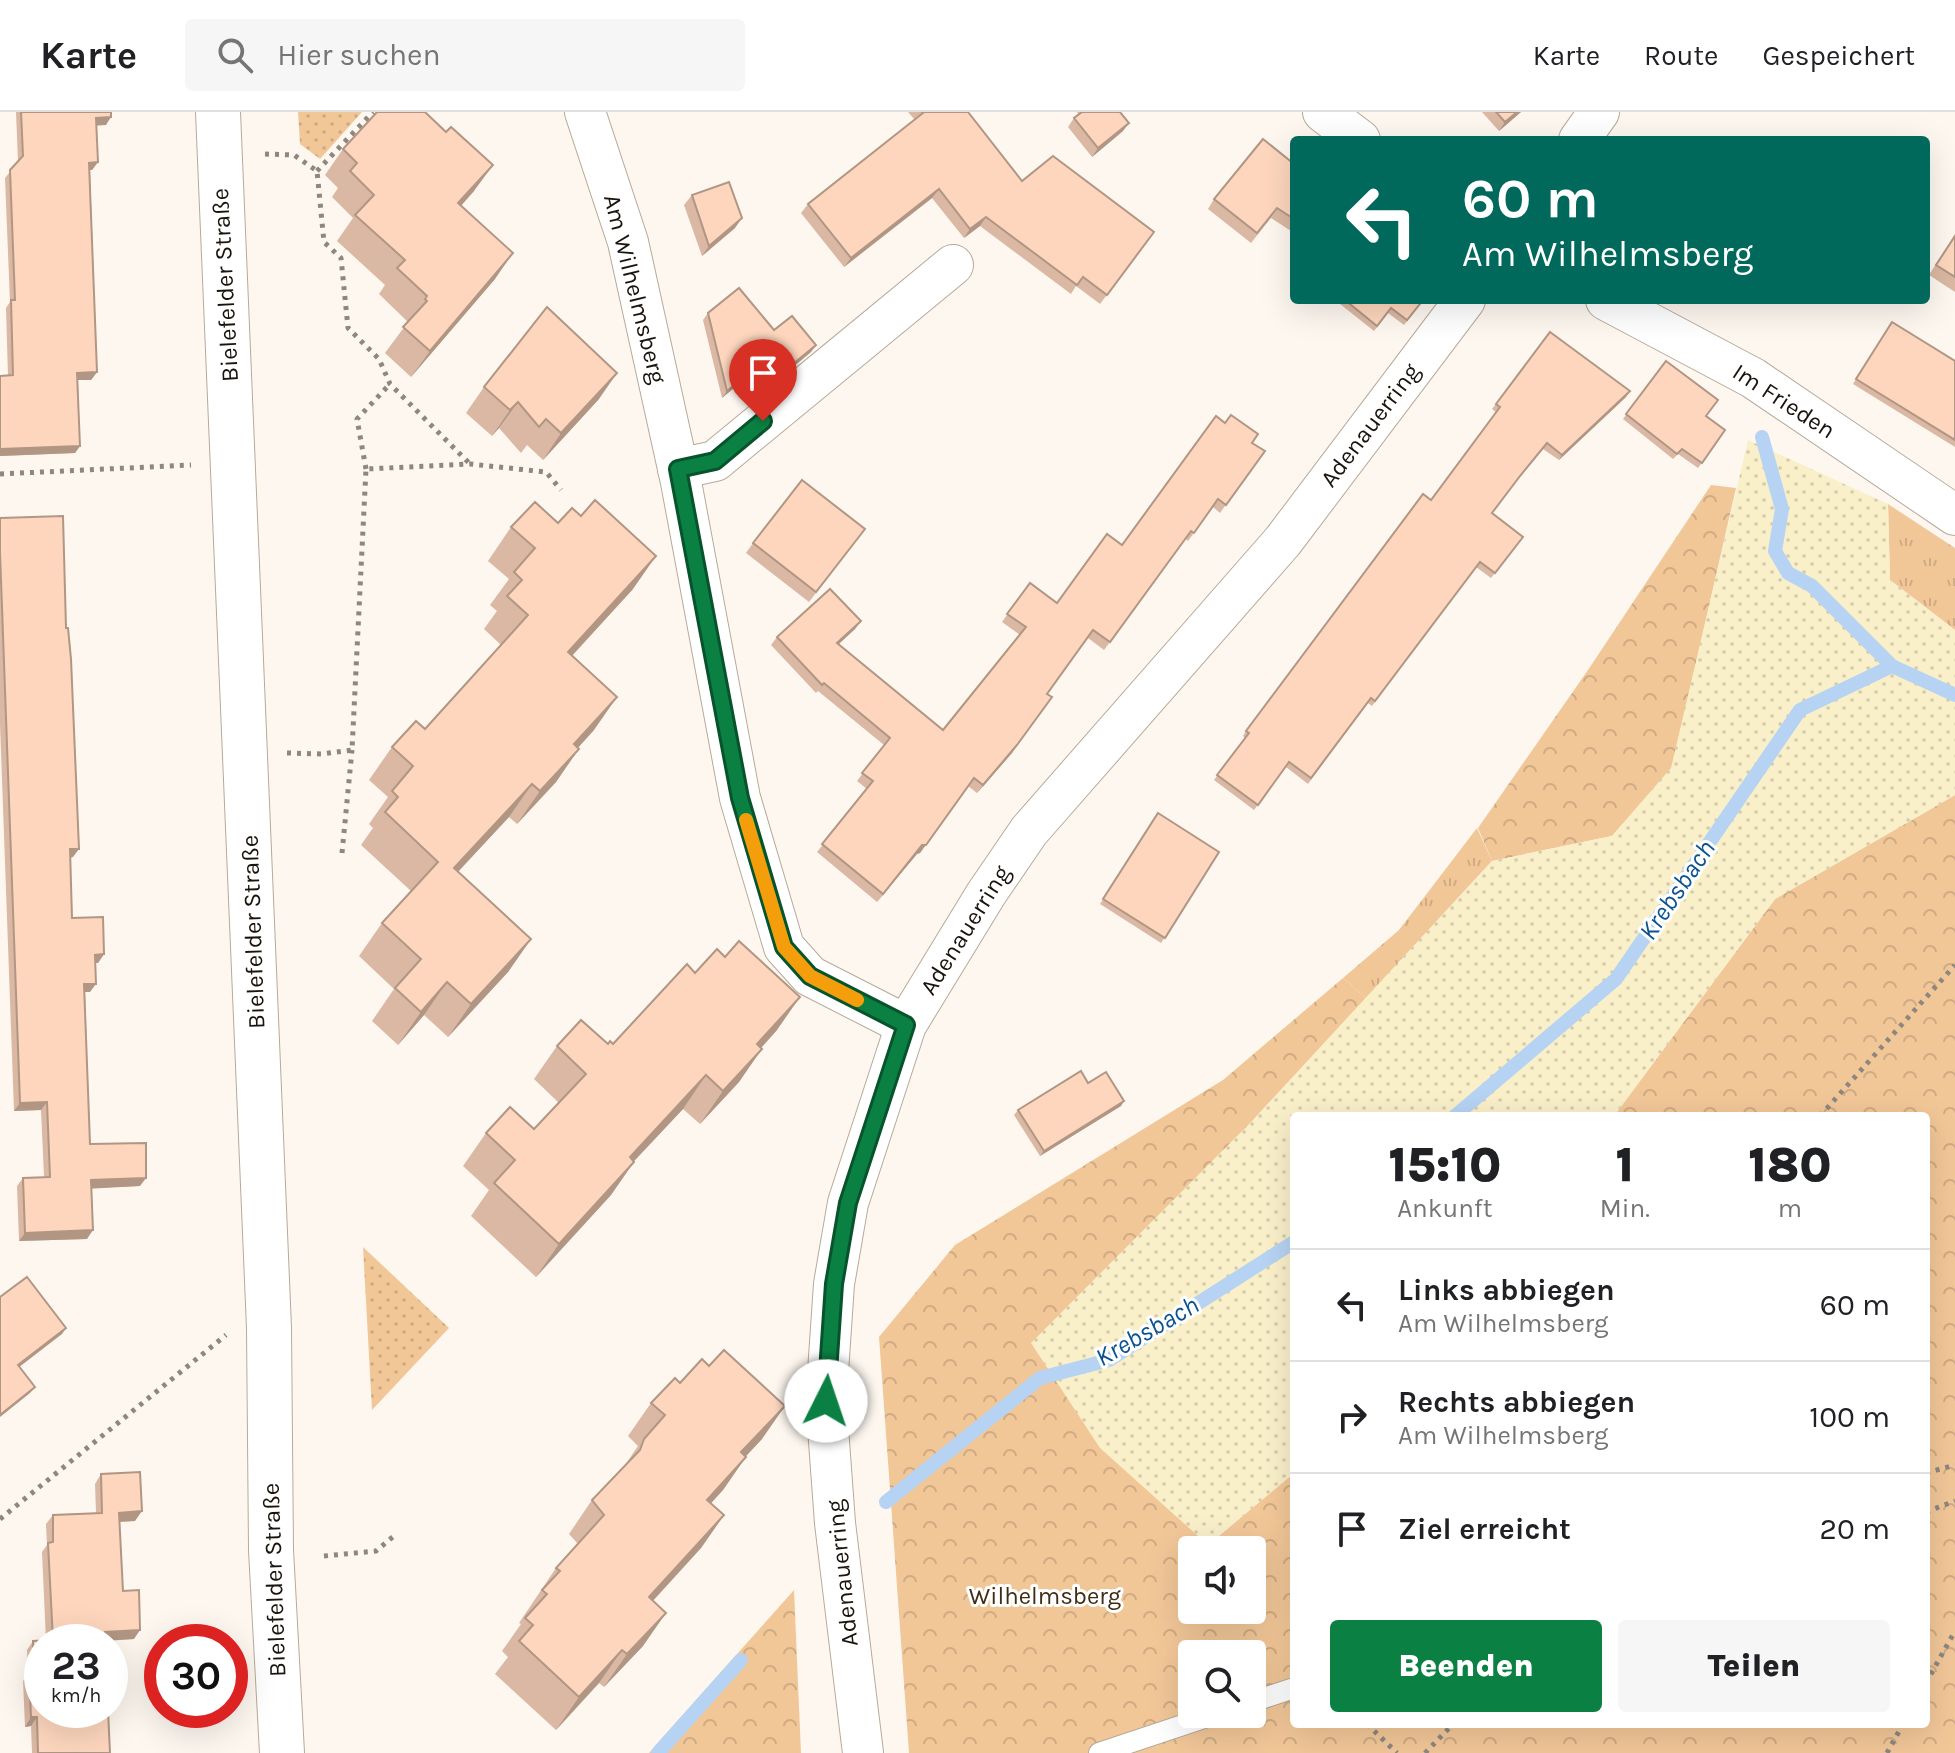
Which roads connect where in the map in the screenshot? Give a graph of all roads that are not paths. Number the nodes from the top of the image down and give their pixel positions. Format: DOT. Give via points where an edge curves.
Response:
graph roads {
  1 [pos="218,112"];
  2 [pos="585,112"];
  3 [pos="1323,112"];
  4 [pos="1599,112"];
  5 [pos="1355,136"];
  6 [pos="1582,136"];
  7 [pos="953,265"];
  8 [pos="1462,304"];
  9 [pos="1614,304"];
  10 [pos="678,469"];
  11 [pos="1954,511"];
  12 [pos="906,1025"];
  13 [pos="1290,1689"];
  14 [pos="1266,1697"];
  15 [pos="1178,1727"];
  16 [pos="282,1753"];
  17 [pos="863,1753"];
  18 [pos="1099,1753"];
  1 -- 16 [label="main road, Bielefelder Straße"];
  2 -- 10 [label="street, Am Wilhelmsberg" via="628,242"];
  3 -- 5 [label="street"];
  4 -- 6 [label="street"];
  7 -- 10 [label="street" via="715,461"];
  8 -- 12 [label="street, Adenauerring" via="1283,541 1029,831"];
  9 -- 11 [label="street, Im Frieden" via="1753,378"];
  10 -- 12 [label="street, Am Wilhelmsberg" via="740,798 784,947 810,976"];
  12 -- 17 [label="street, Adenauerring" via="848,1203 834,1284 826,1401"];
  13 -- 14 [label="lane"];
  15 -- 18 [label="lane"];
}
